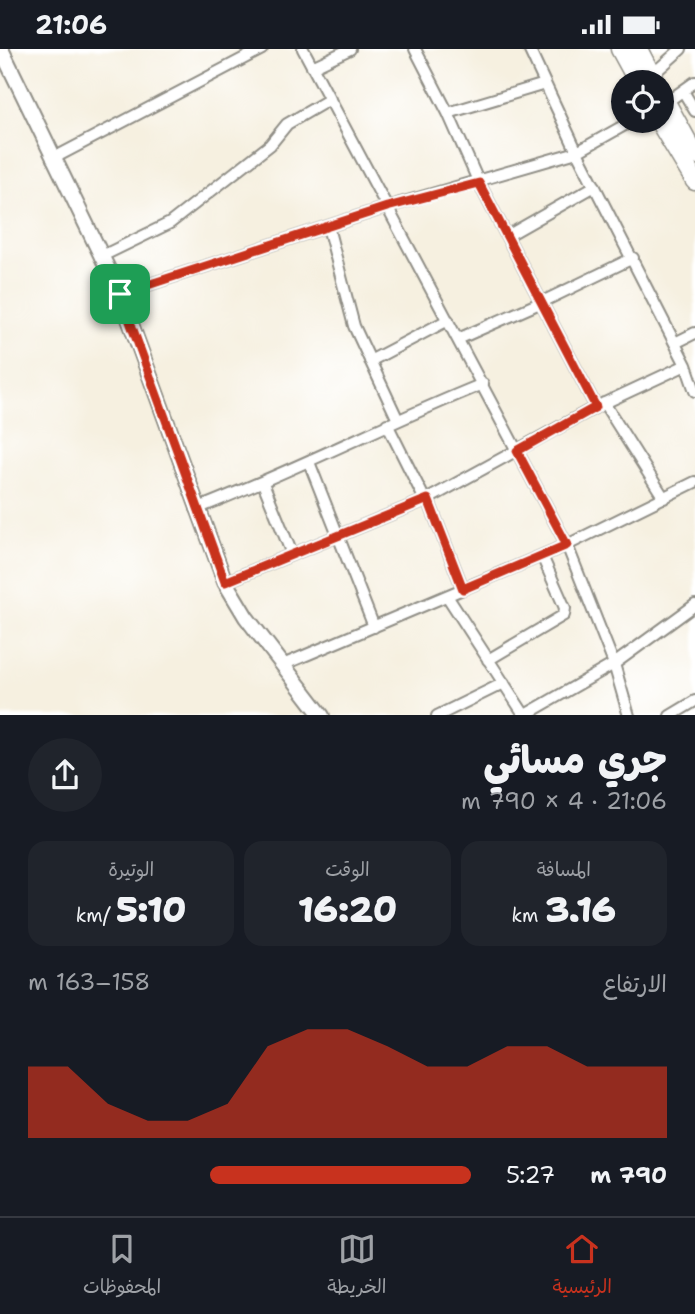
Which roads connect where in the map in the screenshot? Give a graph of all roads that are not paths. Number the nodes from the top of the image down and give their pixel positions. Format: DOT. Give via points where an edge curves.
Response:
graph roads {
  1 [pos="1,49"];
  2 [pos="262,49"];
  3 [pos="303,49"];
  4 [pos="350,49"];
  5 [pos="415,49"];
  6 [pos="529,49"];
  7 [pos="620,49"];
  8 [pos="638,49"];
  9 [pos="676,51"];
  10 [pos="312,67"];
  11 [pos="639,70"];
  12 [pos="645,70"];
  13 [pos="658,70"];
  14 [pos="695,82"];
  15 [pos="545,83"];
  16 [pos="683,91"];
  17 [pos="674,96"];
  18 [pos="330,99"];
  19 [pos="695,111"];
  20 [pos="448,113"];
  21 [pos="674,120"];
  22 [pos="611,133"];
  23 [pos="666,133"];
  24 [pos="577,152"];
  25 [pos="695,155"];
  26 [pos="52,159"];
  27 [pos="695,181"];
  28 [pos="479,183"];
  29 [pos="595,186"];
  30 [pos="387,207"];
  31 [pos="328,227"];
  32 [pos="507,236"];
  33 [pos="100,257"];
  34 [pos="633,258"];
  35 [pos="120,294"];
  36 [pos="542,302"];
  37 [pos="448,320"];
  38 [pos="695,333"];
  39 [pos="458,339"];
  40 [pos="675,343"];
  41 [pos="370,361"];
  42 [pos="686,365"];
  43 [pos="483,384"];
  44 [pos="695,391"];
  45 [pos="600,405"];
  46 [pos="392,421"];
  47 [pos="517,451"];
  48 [pos="309,462"];
  49 [pos="695,482"];
  50 [pos="263,483"];
  51 [pos="664,498"];
  52 [pos="426,500"];
  53 [pos="196,509"];
  54 [pos="338,537"];
  55 [pos="567,545"];
  56 [pos="292,554"];
  57 [pos="541,556"];
  58 [pos="225,582"];
  59 [pos="463,589"];
  60 [pos="447,596"];
  61 [pos="692,607"];
  62 [pos="695,621"];
  63 [pos="374,627"];
  64 [pos="488,660"];
  65 [pos="285,664"];
  66 [pos="614,664"];
  67 [pos="504,683"];
  68 [pos="695,701"];
  69 [pos="320,715"];
  70 [pos="439,715"];
  71 [pos="525,715"];
  72 [pos="629,715"];
  73 [pos="672,715"];
  1 -- 26 [label="street"];
  2 -- 26 [label="street"];
  3 -- 10 [label="street"];
  4 -- 10 [label="street"];
  5 -- 20 [label="street"];
  6 -- 15 [label="street"];
  7 -- 11 [label="main road"];
  8 -- 12 [label="main road"];
  9 -- 13 [label="street"];
  10 -- 18 [label="street"];
  14 -- 16 [label="street"];
  15 -- 20 [label="street"];
  15 -- 24 [label="street"];
  16 -- 17 [label="street"];
  16 -- 19 [label="street"];
  18 -- 30 [label="street"];
  18 -- 33 [label="street" via="287,124 270,145 170,223"];
  20 -- 28 [label="street"];
  21 -- 25 [label="main road"];
  22 -- 24 [label="street"];
  23 -- 27 [label="main road"];
  24 -- 28 [label="street"];
  24 -- 29 [label="street"];
  26 -- 33 [label="street"];
  28 -- 30 [label="street"];
  28 -- 32 [label="street"];
  29 -- 32 [label="street"];
  29 -- 34 [label="street"];
  30 -- 31 [label="street"];
  30 -- 37 [label="street"];
  31 -- 35 [label="street"];
  31 -- 41 [label="street" via="345,301"];
  32 -- 36 [label="street"];
  33 -- 35 [label="street"];
  34 -- 36 [label="street"];
  34 -- 40 [label="street"];
  35 -- 53 [label="street"];
  36 -- 39 [label="street"];
  36 -- 45 [label="street"];
  37 -- 39 [label="street"];
  37 -- 41 [label="street"];
  38 -- 40 [label="street"];
  39 -- 43 [label="street"];
  40 -- 42 [label="street"];
  41 -- 46 [label="street"];
  42 -- 44 [label="street"];
  42 -- 45 [label="street"];
  43 -- 46 [label="street"];
  43 -- 47 [label="street"];
  45 -- 47 [label="street"];
  45 -- 51 [label="street"];
  46 -- 48 [label="street"];
  46 -- 52 [label="street"];
  47 -- 52 [label="street"];
  47 -- 55 [label="street"];
  48 -- 50 [label="street"];
  48 -- 54 [label="street"];
  49 -- 51 [label="street"];
  50 -- 53 [label="street"];
  50 -- 56 [label="street"];
  51 -- 55 [label="street"];
  52 -- 54 [label="street"];
  52 -- 59 [label="street"];
  53 -- 58 [label="street"];
  54 -- 56 [label="street"];
  54 -- 63 [label="street"];
  55 -- 57 [label="street"];
  55 -- 66 [label="street"];
  56 -- 58 [label="street"];
  57 -- 59 [label="street"];
  57 -- 64 [label="street" via="564,615"];
  58 -- 65 [label="street" via="246,617"];
  59 -- 60 [label="street"];
  60 -- 63 [label="street"];
  60 -- 64 [label="street"];
  61 -- 62 [label="street"];
  61 -- 66 [label="street"];
  63 -- 65 [label="street"];
  64 -- 67 [label="street"];
  65 -- 69 [label="street"];
  66 -- 71 [label="street"];
  66 -- 72 [label="street"];
  67 -- 70 [label="street"];
  67 -- 71 [label="street"];
  68 -- 73 [label="street"];
}
